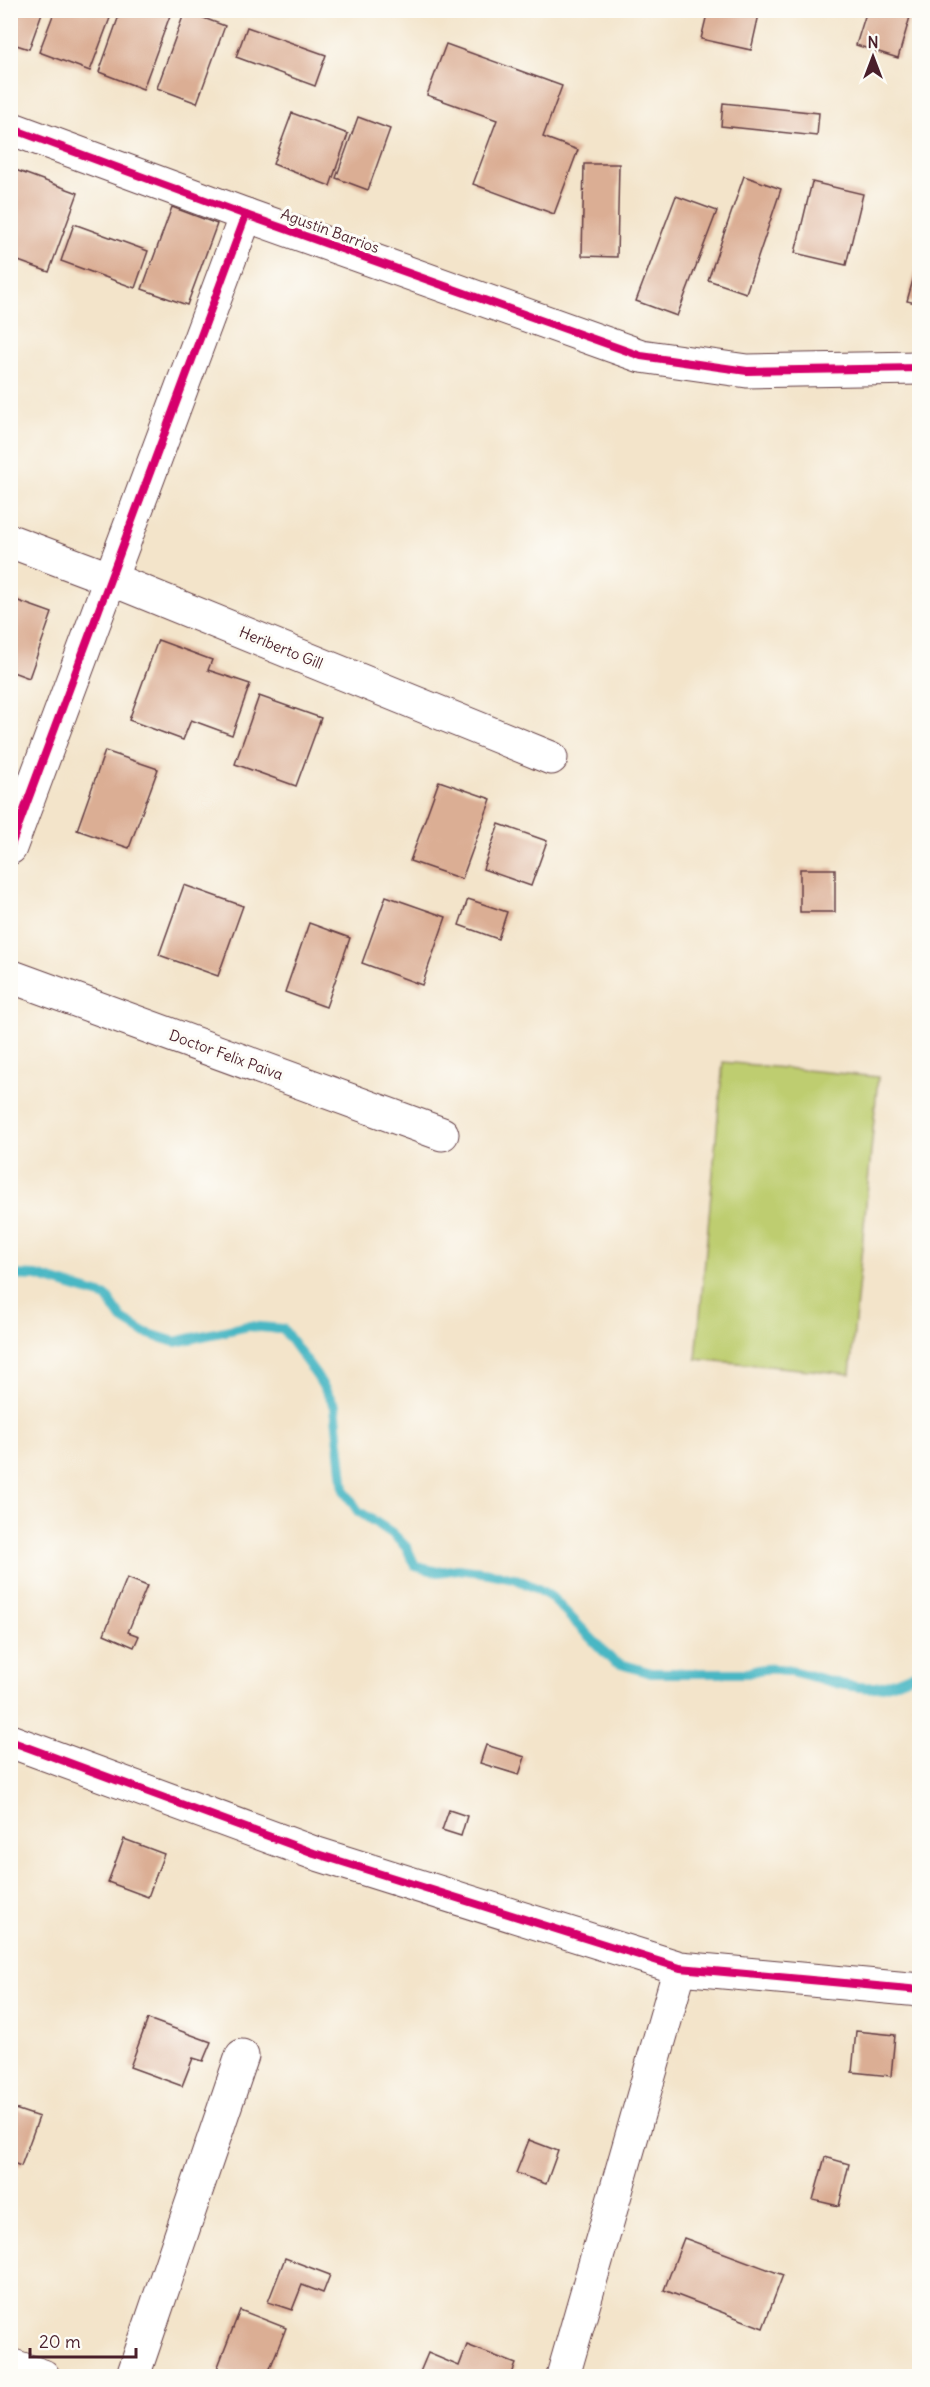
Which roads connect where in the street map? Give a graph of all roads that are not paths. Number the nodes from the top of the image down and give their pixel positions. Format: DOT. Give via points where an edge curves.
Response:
graph roads {
  1 [pos="10,128"];
  2 [pos="246,215"];
  3 [pos="920,368"];
  4 [pos="10,541"];
  5 [pos="111,579"];
  6 [pos="551,758"];
  7 [pos="10,848"];
  8 [pos="10,975"];
  9 [pos="442,1134"];
  10 [pos="10,1741"];
  11 [pos="680,1968"];
  12 [pos="920,1990"];
  13 [pos="242,2056"];
  14 [pos="10,2365"];
  15 [pos="44,2376"];
  16 [pos="133,2376"];
  17 [pos="563,2376"];
  1 -- 2 [label="street, Agustin Barrios"];
  2 -- 3 [label="street, Agustin Barrios" via="641,356 747,371"];
  2 -- 5 [label="street"];
  4 -- 5 [label="street, Heriberto Gill"];
  5 -- 6 [label="street, Heriberto Gill"];
  5 -- 7 [label="street"];
  8 -- 9 [label="street, Doctor Felix Paiva"];
  10 -- 11 [label="street" via="314,1853"];
  11 -- 12 [label="street"];
  11 -- 17 [label="street"];
  13 -- 16 [label="street"];
  14 -- 15 [label="street"];
}
